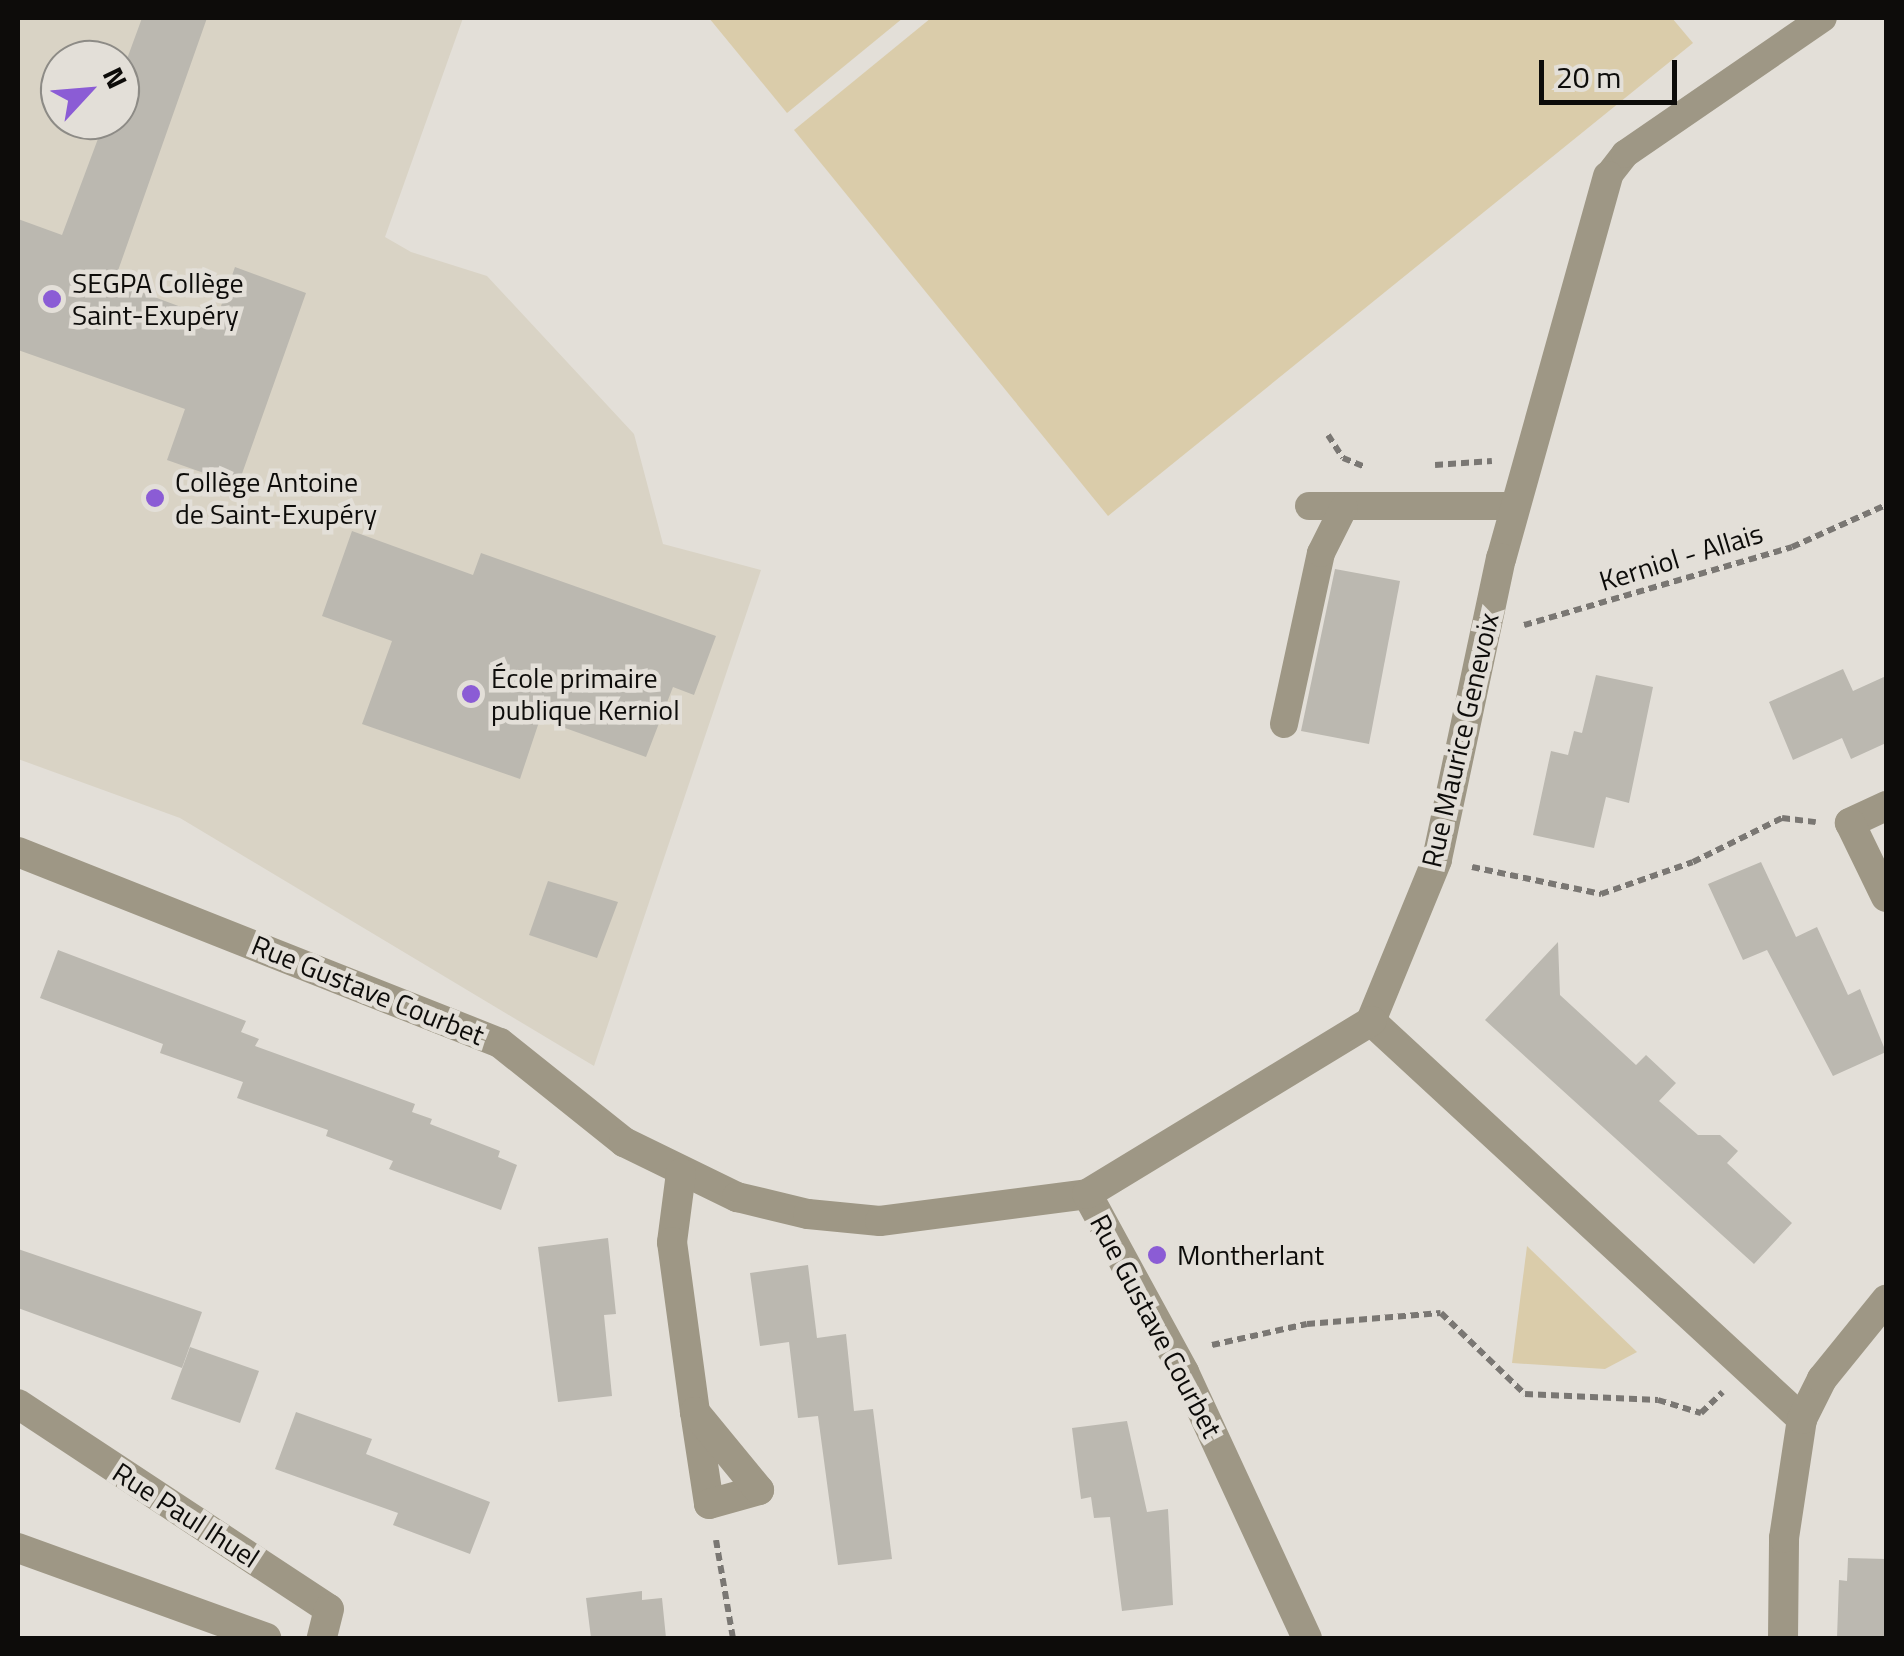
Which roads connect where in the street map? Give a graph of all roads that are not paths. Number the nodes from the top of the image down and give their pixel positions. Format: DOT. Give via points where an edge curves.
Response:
graph roads {
  1 [pos="1823,18"];
  2 [pos="1608,176"];
  3 [pos="1309,506"];
  4 [pos="1514,506"];
  5 [pos="1344,508"];
  6 [pos="1284,724"];
  7 [pos="1886,806"];
  8 [pos="18,852"];
  9 [pos="1886,897"];
  10 [pos="1371,1020"];
  11 [pos="680,1173"];
  12 [pos="1087,1194"];
  13 [pos="1886,1300"];
  14 [pos="18,1404"];
  15 [pos="696,1412"];
  16 [pos="1802,1419"];
  17 [pos="18,1548"];
  18 [pos="266,1638"];
  19 [pos="322,1638"];
  20 [pos="1307,1638"];
  21 [pos="1784,1638"];
  1 -- 2 [label="lane" via="1625,154"];
  2 -- 4 [label="street, Rue Maurice Genevoix"];
  3 -- 5 [label="lane"];
  4 -- 5 [label="lane"];
  4 -- 10 [label="street, Rue Maurice Genevoix" via="1437,860"];
  5 -- 6 [label="lane" via="1322,553"];
  7 -- 9 [label="street" via="1850,823"];
  8 -- 11 [label="street, Rue Gustave Courbet" via="500,1044 624,1142"];
  10 -- 12 [label="street"];
  10 -- 16 [label="street"];
  11 -- 12 [label="street, Rue Gustave Courbet" via="808,1214 880,1222"];
  11 -- 15 [label="street" via="672,1242"];
  12 -- 20 [label="street, Rue Gustave Courbet" via="1165,1335"];
  13 -- 16 [label="street" via="1822,1378"];
  14 -- 19 [label="street, Rue Paul Ihuel" via="329,1609"];
  15 -- 15 [label="street" via="709,1504 759,1490"];
  16 -- 21 [label="street" via="1784,1538"];
  17 -- 18 [label="street"];
}
